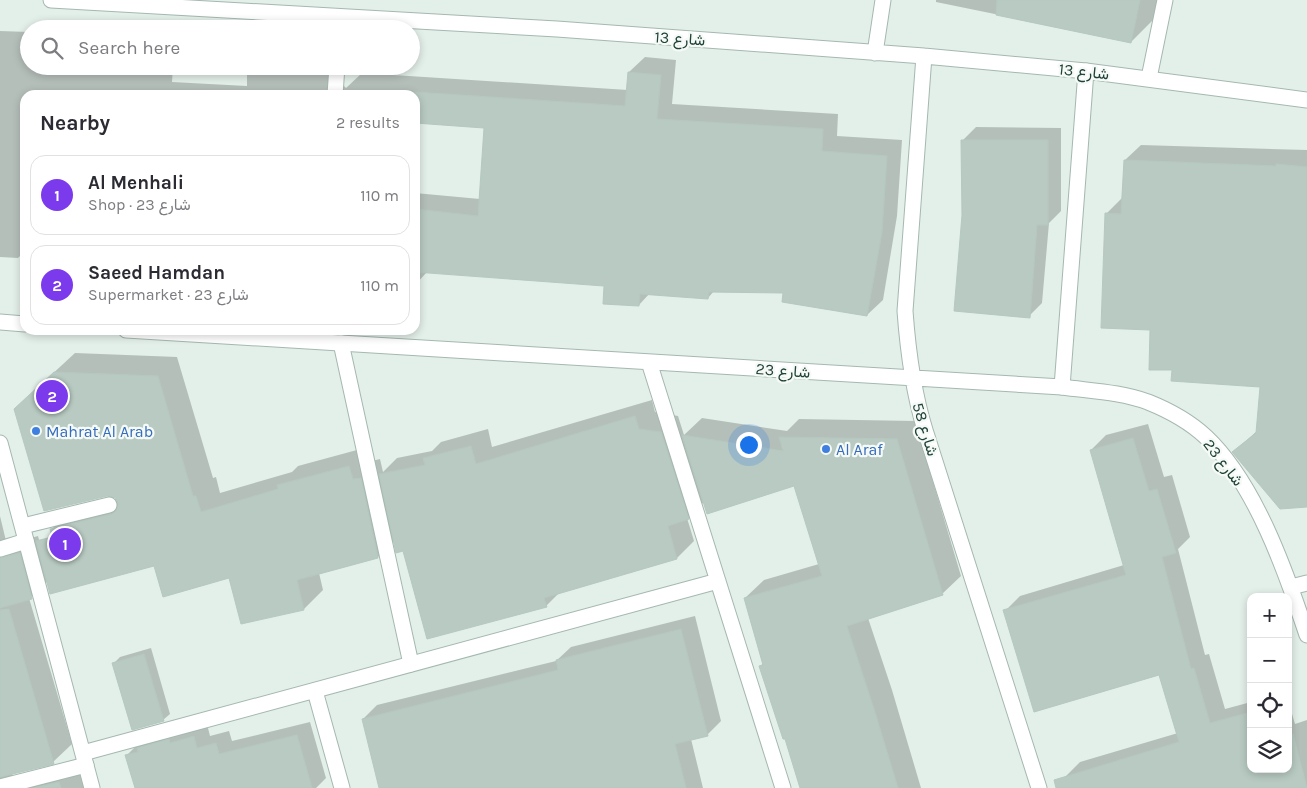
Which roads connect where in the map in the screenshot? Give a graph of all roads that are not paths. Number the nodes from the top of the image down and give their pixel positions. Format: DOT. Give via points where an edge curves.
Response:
graph roads {
  1 [pos="51,0"];
  2 [pos="883,0"];
  3 [pos="1165,0"];
  4 [pos="237,5"];
  5 [pos="322,20"];
  6 [pos="420,25"];
  7 [pos="875,53"];
  8 [pos="924,56"];
  9 [pos="1086,71"];
  10 [pos="336,75"];
  11 [pos="1149,78"];
  12 [pos="335,90"];
  13 [pos="1307,100"];
  14 [pos="0,322"];
  15 [pos="20,324"];
  16 [pos="288,335"];
  17 [pos="320,336"];
  18 [pos="341,343"];
  19 [pos="649,362"];
  20 [pos="912,378"];
  21 [pos="1062,387"];
  22 [pos="0,443"];
  23 [pos="109,505"];
  24 [pos="22,526"];
  25 [pos="26,541"];
  26 [pos="0,549"];
  27 [pos="718,581"];
  28 [pos="1307,583"];
  29 [pos="1291,587"];
  30 [pos="1307,635"];
  31 [pos="411,664"];
  32 [pos="315,691"];
  33 [pos="84,759"];
  34 [pos="0,786"];
  35 [pos="92,788"];
  36 [pos="342,788"];
  37 [pos="783,788"];
  38 [pos="1039,788"];
  1 -- 4 [label="street, شارع 13"];
  2 -- 7 [label="street"];
  3 -- 11 [label="street"];
  4 -- 5 [label="street, شارع 13"];
  6 -- 7 [label="street, شارع 13" via="567,30"];
  7 -- 8 [label="street, شارع 13"];
  8 -- 9 [label="street, شارع 13"];
  8 -- 20 [label="street, شارع 58" via="906,294 907,344"];
  9 -- 11 [label="street, شارع 13"];
  9 -- 21 [label="street"];
  10 -- 12 [label="street"];
  11 -- 13 [label="street, شارع 13"];
  14 -- 15 [label="street"];
  16 -- 17 [label="street, شارع 23"];
  17 -- 18 [label="street, شارع 23"];
  18 -- 19 [label="street, شارع 23"];
  18 -- 31 [label="street"];
  19 -- 20 [label="street, شارع 23"];
  19 -- 27 [label="street"];
  20 -- 21 [label="street, شارع 23"];
  20 -- 38 [label="street, شارع 58" via="925,430"];
  21 -- 29 [label="street, شارع 23" via="1148,402 1178,417 1206,437 1246,490"];
  22 -- 24 [label="street"];
  23 -- 24 [label="street"];
  24 -- 25 [label="street"];
  25 -- 26 [label="street"];
  25 -- 33 [label="street"];
  27 -- 31 [label="street"];
  27 -- 37 [label="street"];
  28 -- 29 [label="street"];
  29 -- 30 [label="street, شارع 23"];
  31 -- 32 [label="street"];
  32 -- 33 [label="street"];
  32 -- 36 [label="street"];
  33 -- 34 [label="street"];
  33 -- 35 [label="street"];
}
